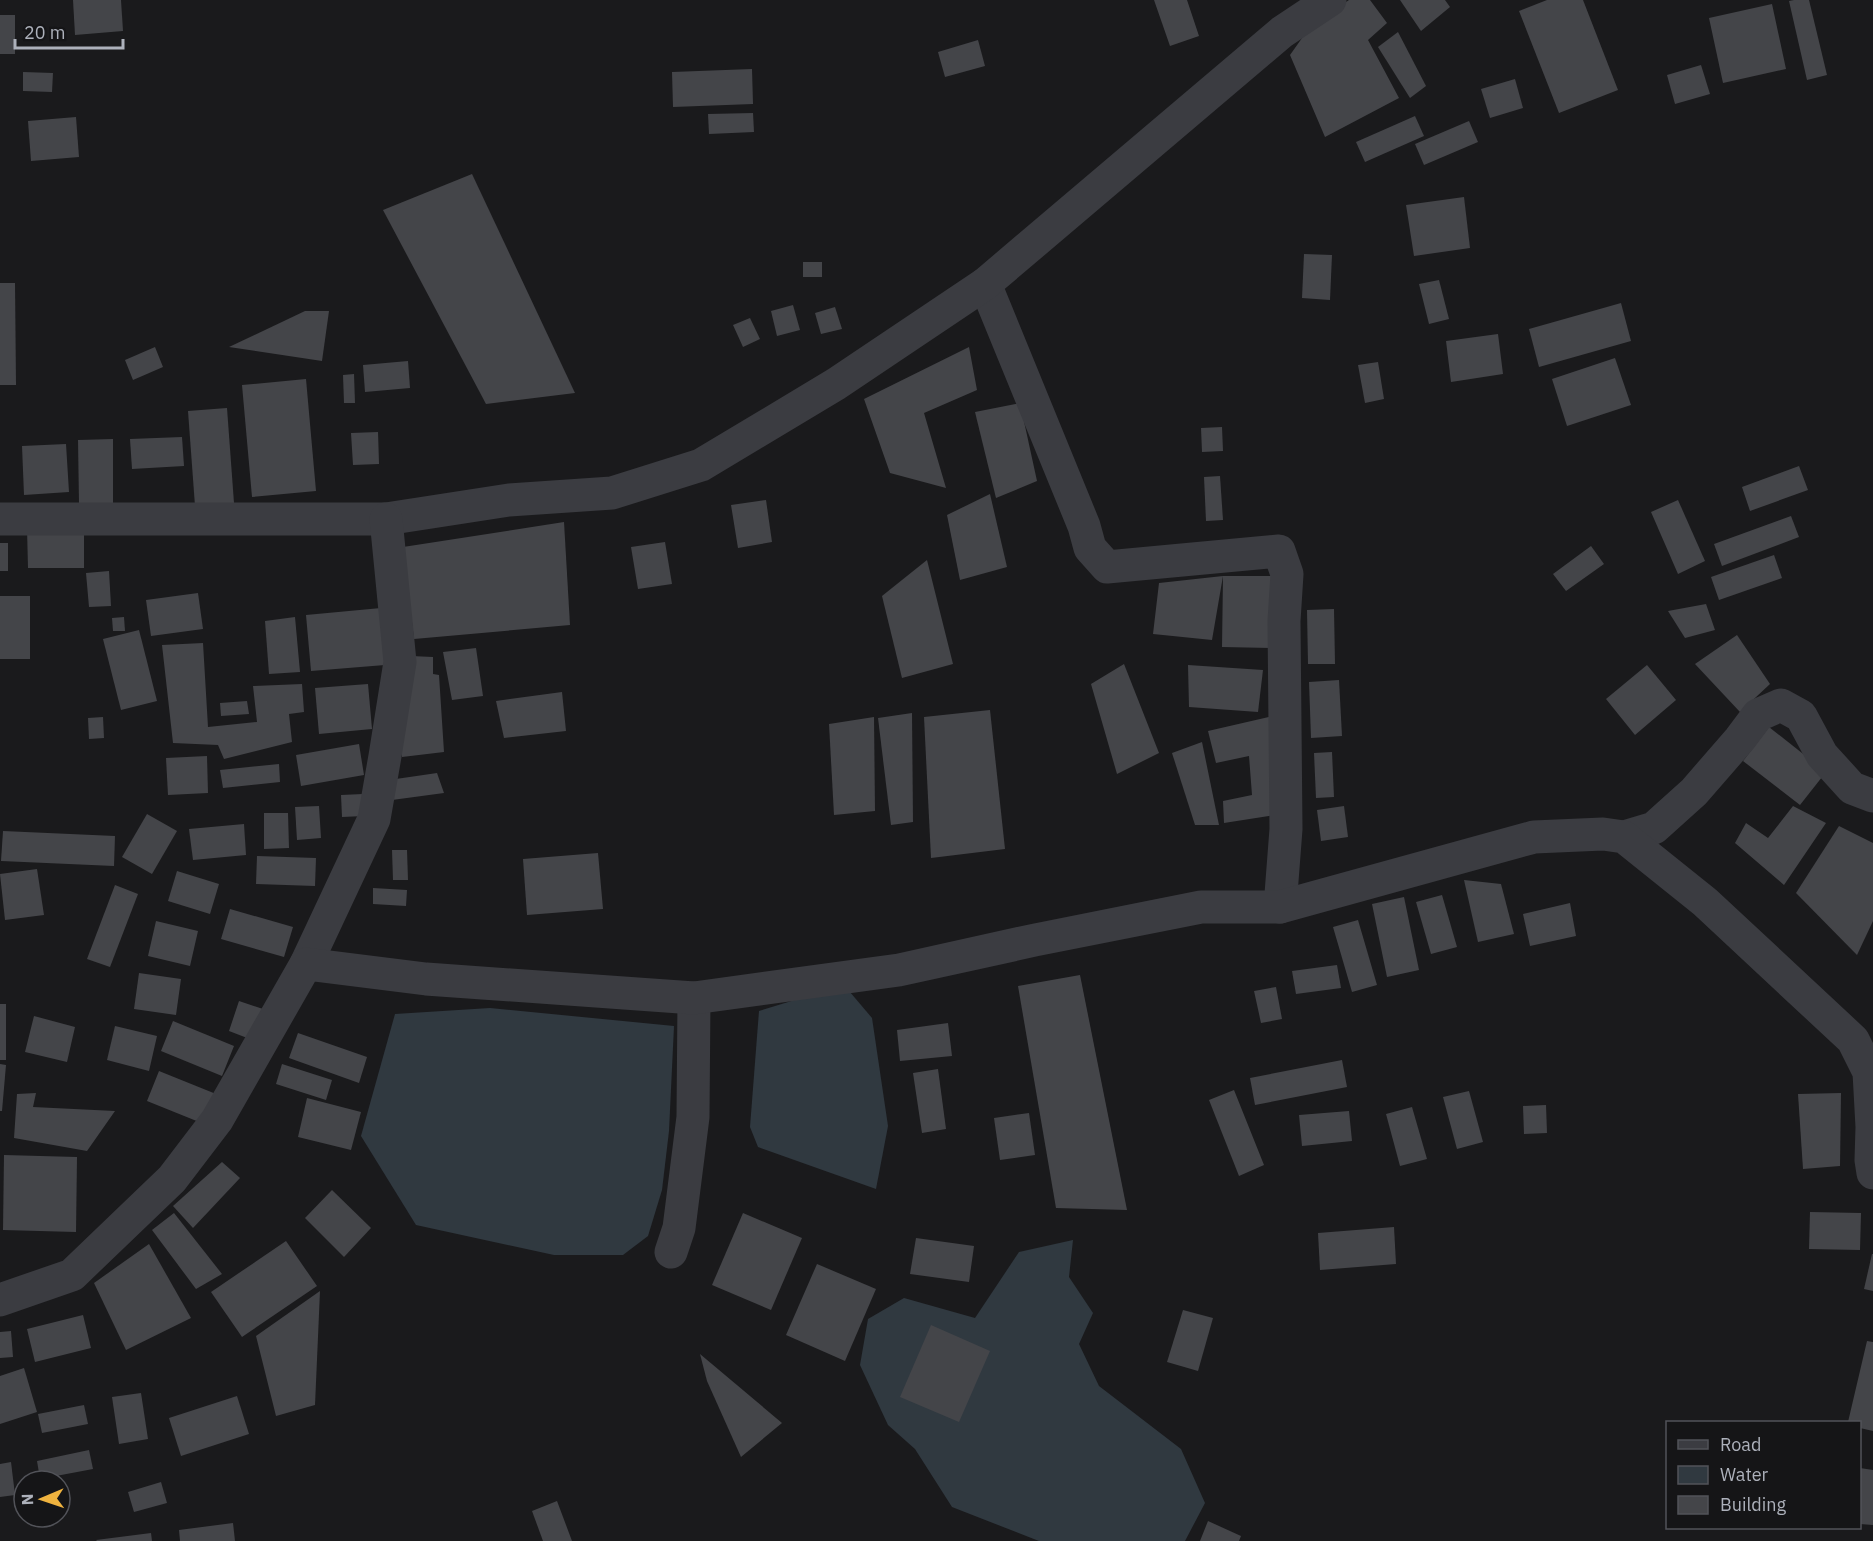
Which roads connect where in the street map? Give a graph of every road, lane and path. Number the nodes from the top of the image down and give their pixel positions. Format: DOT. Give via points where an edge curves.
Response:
graph roads {
  1 [pos="1330,0"];
  2 [pos="986,284"];
  3 [pos="0,519"];
  4 [pos="386,519"];
  5 [pos="1873,795"];
  6 [pos="1624,837"];
  7 [pos="1280,907"];
  8 [pos="306,964"];
  9 [pos="694,998"];
  10 [pos="1873,1173"];
  11 [pos="671,1252"];
  12 [pos="0,1300"];
  1 -- 2 [label="street" via="1282,32"];
  2 -- 4 [label="street" via="836,384 701,465 612,493 509,500"];
  2 -- 7 [label="street" via="1090,548 1107,567 1279,551 1287,574 1286,830"];
  3 -- 4 [label="street"];
  4 -- 8 [label="street" via="400,662 386,756 374,819"];
  5 -- 6 [label="street" via="1852,788 1822,755 1801,716 1781,705 1758,715 1694,792 1654,828"];
  6 -- 7 [label="street" via="1534,837"];
  6 -- 10 [label="street" via="1706,902 1853,1040 1869,1072"];
  7 -- 9 [label="street" via="1201,907 899,970"];
  8 -- 9 [label="street" via="426,979"];
  8 -- 12 [label="street" via="217,1120 172,1179 72,1275"];
  9 -- 11 [label="street" via="693,1117 679,1228"];
}
